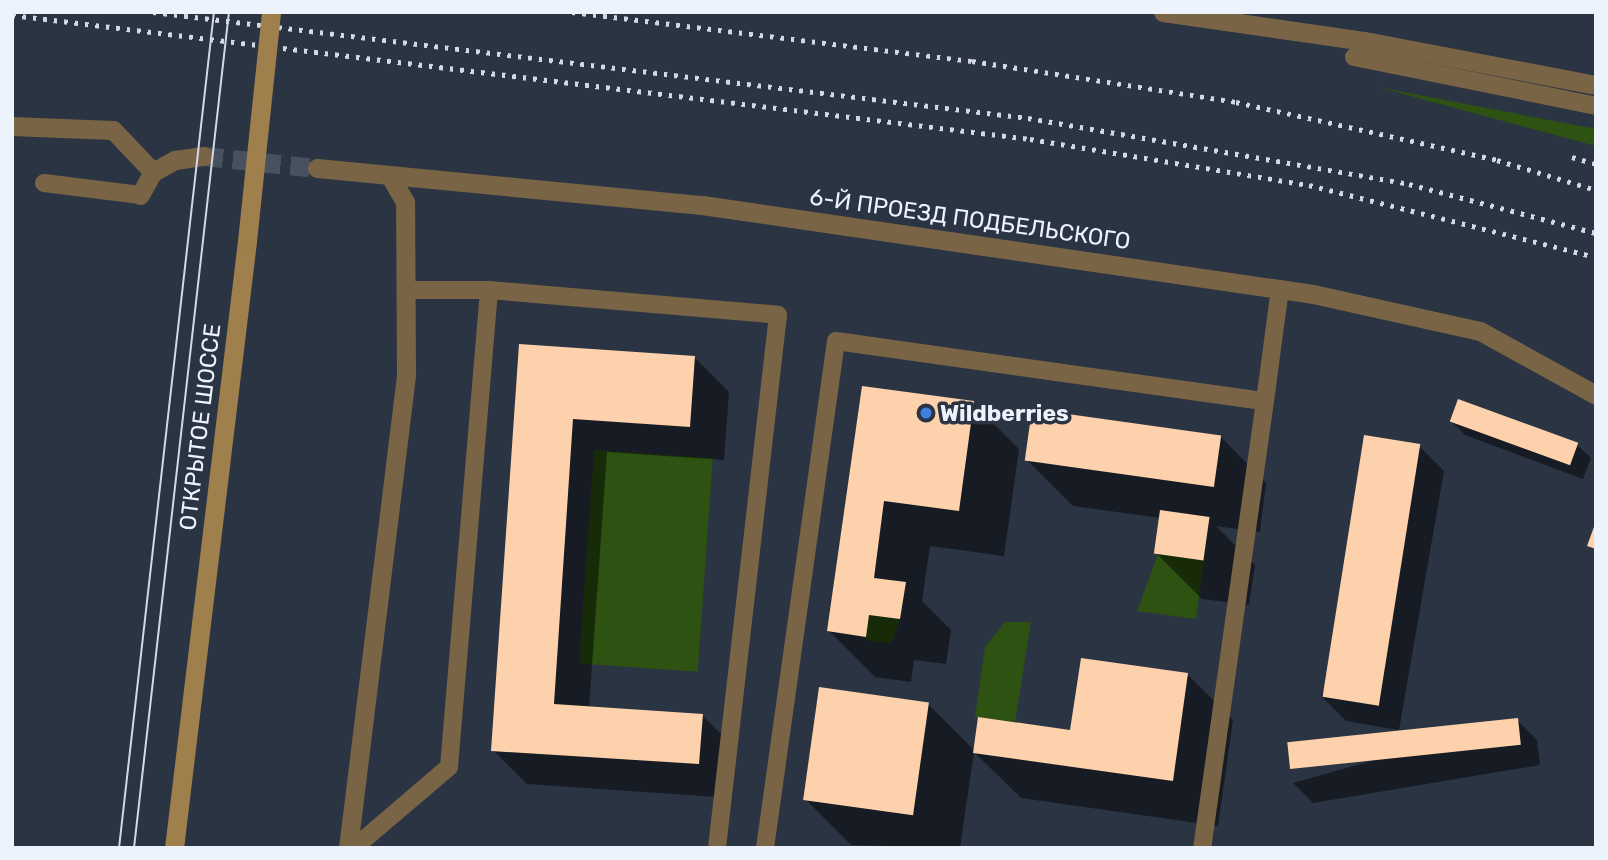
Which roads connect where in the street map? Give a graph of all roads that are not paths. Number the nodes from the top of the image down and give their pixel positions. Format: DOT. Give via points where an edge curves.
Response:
graph roads {
  1 [pos="271,12"];
  2 [pos="1163,12"];
  3 [pos="1354,57"];
  4 [pos="1596,85"];
  5 [pos="1596,106"];
  6 [pos="12,126"];
  7 [pos="204,156"];
  8 [pos="317,168"];
  9 [pos="153,172"];
  10 [pos="390,176"];
  11 [pos="44,183"];
  12 [pos="140,195"];
  13 [pos="1280,289"];
  14 [pos="407,290"];
  15 [pos="489,290"];
  16 [pos="1596,395"];
  17 [pos="1265,401"];
  18 [pos="174,848"];
  19 [pos="351,848"];
  20 [pos="718,848"];
  21 [pos="765,848"];
  22 [pos="1202,848"];
  1 -- 18 [label="main road, ОТКРЫТОЕ ШОССЕ, bridge"];
  2 -- 4 [label="street" via="1365,41"];
  3 -- 5 [label="lane"];
  6 -- 9 [label="street" via="113,130"];
  7 -- 9 [label="street" via="175,160"];
  8 -- 10 [label="street, 6-Й ПРОЕЗД ПОДБЕЛЬСКОГО"];
  9 -- 12 [label="street"];
  10 -- 13 [label="street, 6-Й ПРОЕЗД ПОДБЕЛЬСКОГО" via="702,205"];
  10 -- 14 [label="street" via="405,202"];
  11 -- 12 [label="lane"];
  13 -- 16 [label="street, 6-Й ПРОЕЗД ПОДБЕЛЬСКОГО" via="1480,331"];
  13 -- 17 [label="lane"];
  14 -- 15 [label="lane"];
  14 -- 19 [label="street" via="406,374"];
  15 -- 19 [label="lane" via="449,767"];
  15 -- 20 [label="lane" via="778,315"];
  17 -- 21 [label="lane" via="836,341"];
  17 -- 22 [label="lane"];
}
